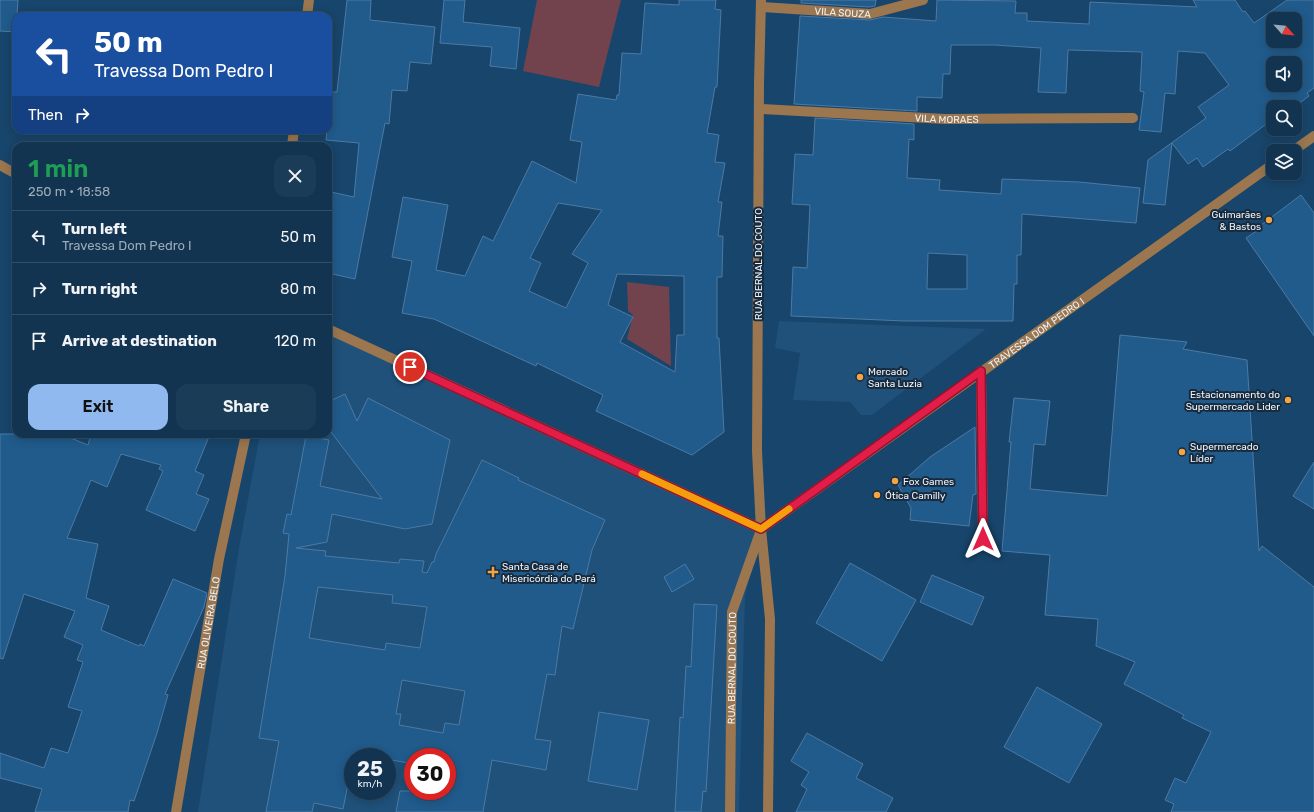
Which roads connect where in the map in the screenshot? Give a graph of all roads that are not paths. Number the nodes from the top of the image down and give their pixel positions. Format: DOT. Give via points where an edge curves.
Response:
graph roads {
  1 [pos="309,0"];
  2 [pos="923,0"];
  3 [pos="762,3"];
  4 [pos="308,12"];
  5 [pos="760,109"];
  6 [pos="1133,118"];
  7 [pos="1314,136"];
  8 [pos="1302,144"];
  9 [pos="0,165"];
  10 [pos="1266,169"];
  11 [pos="12,172"];
  12 [pos="332,331"];
  13 [pos="981,371"];
  14 [pos="245,438"];
  15 [pos="761,529"];
  16 [pos="983,539"];
  17 [pos="176,812"];
  18 [pos="730,812"];
  19 [pos="768,812"];
  1 -- 4 [label="street"];
  2 -- 3 [label="street, VILA SOUZA" via="870,14"];
  3 -- 5 [label="street, RUA BERNAL DO COUTO"];
  5 -- 6 [label="street, VILA MORAES" via="945,119"];
  5 -- 15 [label="street, RUA BERNAL DO COUTO" via="757,451"];
  7 -- 8 [label="street"];
  9 -- 11 [label="street"];
  10 -- 13 [label="street, TRAVESSA DOM PEDRO I"];
  12 -- 15 [label="street"];
  13 -- 15 [label="street, TRAVESSA DOM PEDRO I"];
  13 -- 16 [label="street"];
  14 -- 17 [label="street, RUA OLIVEIRA BELO" via="219,559"];
  15 -- 18 [label="street, RUA BERNAL DO COUTO" via="732,612"];
  15 -- 19 [label="street, RUA BERNAL DO COUTO" via="770,619"];
}
